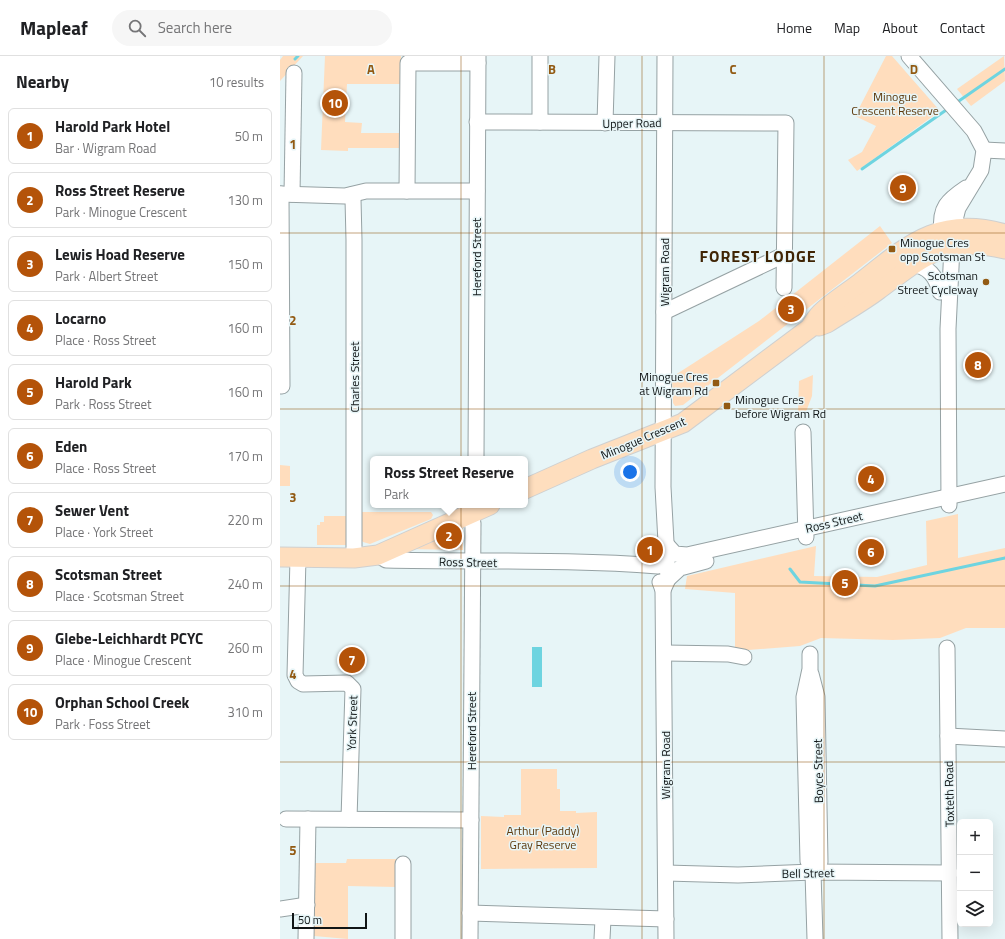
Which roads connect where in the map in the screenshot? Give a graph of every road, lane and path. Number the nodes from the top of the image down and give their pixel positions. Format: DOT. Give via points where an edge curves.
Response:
graph roads {
  1 [pos="540,56"];
  2 [pos="607,56"];
  3 [pos="665,56"];
  4 [pos="909,56"];
  5 [pos="478,60"];
  6 [pos="294,72"];
  7 [pos="477,122"];
  8 [pos="540,122"];
  9 [pos="605,123"];
  10 [pos="665,123"];
  11 [pos="984,150"];
  12 [pos="1005,152"];
  13 [pos="407,191"];
  14 [pos="477,191"];
  15 [pos="284,194"];
  16 [pos="351,195"];
  17 [pos="1005,234"];
  18 [pos="947,239"];
  19 [pos="1005,250"];
  20 [pos="784,255"];
  21 [pos="912,264"];
  22 [pos="784,288"];
  23 [pos="940,292"];
  24 [pos="664,312"];
  25 [pos="810,328"];
  26 [pos="280,386"];
  27 [pos="663,432"];
  28 [pos="803,432"];
  29 [pos="476,456"];
  30 [pos="1005,484"];
  31 [pos="663,487"];
  32 [pos="528,489"];
  33 [pos="1005,493"];
  34 [pos="944,502"];
  35 [pos="478,511"];
  36 [pos="806,533"];
  37 [pos="666,544"];
  38 [pos="378,555"];
  39 [pos="289,558"];
  40 [pos="354,558"];
  41 [pos="473,562"];
  42 [pos="658,566"];
  43 [pos="665,585"];
  44 [pos="947,648"];
  45 [pos="665,653"];
  46 [pos="744,657"];
  47 [pos="810,661"];
  48 [pos="948,736"];
  49 [pos="1005,739"];
  50 [pos="286,819"];
  51 [pos="308,819"];
  52 [pos="349,819"];
  53 [pos="471,820"];
  54 [pos="403,864"];
  55 [pos="813,872"];
  56 [pos="666,873"];
  57 [pos="950,873"];
  58 [pos="307,904"];
  59 [pos="280,909"];
  60 [pos="470,913"];
  61 [pos="603,918"];
  62 [pos="666,919"];
  63 [pos="306,939"];
  64 [pos="403,939"];
  65 [pos="470,939"];
  66 [pos="602,939"];
  67 [pos="666,939"];
  68 [pos="815,939"];
  69 [pos="950,939"];
  1 -- 8 [label="street"];
  2 -- 9 [label="street"];
  3 -- 10 [label="street, Wigram Road"];
  4 -- 11 [label="street" via="974,131"];
  5 -- 7 [label="street, Hereford Street"];
  5 -- 13 [label="street" via="408,63"];
  6 -- 15 [label="street"];
  7 -- 8 [label="street, Upper Road"];
  7 -- 14 [label="street, Hereford Street"];
  8 -- 9 [label="street, Upper Road"];
  9 -- 10 [label="street, Upper Road"];
  10 -- 20 [label="street, Upper Road" via="786,123"];
  10 -- 24 [label="street, Wigram Road"];
  11 -- 12 [label="street"];
  11 -- 18 [label="street" via="983,164 977,180 946,205 941,217"];
  13 -- 14 [label="street"];
  13 -- 16 [label="street" via="366,191"];
  14 -- 29 [label="street, Hereford Street"];
  15 -- 16 [label="street"];
  15 -- 26 [label="street"];
  16 -- 40 [label="street, Charles Street" via="354,240"];
  17 -- 18 [label="main road" via="976,228"];
  18 -- 19 [label="main road"];
  18 -- 21 [label="main road, Minogue Crescent"];
  18 -- 23 [label="street"];
  18 -- 25 [label="main road, Minogue Crescent" via="921,239 893,257 820,313"];
  18 -- 34 [label="street" via="948,329"];
  20 -- 22 [label="street"];
  20 -- 24 [label="street"];
  21 -- 23 [label="street" via="924,267 932,273"];
  21 -- 25 [label="main road, Minogue Crescent" via="827,323"];
  23 -- 34 [label="street"];
  24 -- 27 [label="street, Wigram Road"];
  25 -- 27 [label="main road, Minogue Crescent" via="701,411"];
  27 -- 31 [label="street, Wigram Road"];
  27 -- 32 [label="main road, Minogue Crescent"];
  28 -- 36 [label="street"];
  30 -- 34 [label="street, Ross Street"];
  31 -- 37 [label="street, Wigram Road"];
  31 -- 42 [label="street, Wigram Road" via="658,526"];
  33 -- 34 [label="street, Ross Street"];
  34 -- 36 [label="street, Ross Street"];
  35 -- 38 [label="main road"];
  35 -- 41 [label="street, Hereford Street"];
  36 -- 37 [label="street, Ross Street" via="685,555 674,553"];
  36 -- 43 [label="street, Ross Street" via="686,565 678,569"];
  37 -- 43 [label="street, Wigram Road"];
  38 -- 40 [label="main road, Ross Street"];
  38 -- 41 [label="street, Ross Street" via="386,560"];
  39 -- 40 [label="main road, Ross Street"];
  39 -- 52 [label="street, York Street" via="298,681 303,684 347,683 353,690"];
  41 -- 42 [label="street, Ross Street" via="598,562"];
  41 -- 53 [label="street, Hereford Street"];
  42 -- 43 [label="street, Wigram Road" via="659,580"];
  43 -- 45 [label="street, Wigram Road"];
  44 -- 48 [label="street, Toxteth Road"];
  45 -- 46 [label="street" via="728,654"];
  45 -- 56 [label="street, Wigram Road"];
  47 -- 55 [label="street, Boyce Street" via="804,697 808,861"];
  48 -- 49 [label="street"];
  48 -- 57 [label="street, Toxteth Road"];
  50 -- 51 [label="street"];
  51 -- 52 [label="street"];
  51 -- 58 [label="street"];
  52 -- 53 [label="street"];
  53 -- 60 [label="street, Hereford Street"];
  54 -- 64 [label="street"];
  55 -- 56 [label="street, Bell Street" via="744,875"];
  55 -- 57 [label="street, Bell Street"];
  55 -- 68 [label="street, Boyce Street"];
  56 -- 62 [label="street, Wigram Road"];
  57 -- 69 [label="street, Toxteth Road"];
  58 -- 59 [label="street"];
  58 -- 63 [label="street"];
  60 -- 61 [label="street"];
  60 -- 65 [label="street, Hereford Street"];
  61 -- 62 [label="street"];
  61 -- 66 [label="street"];
  62 -- 67 [label="street, Wigram Road"];
}
